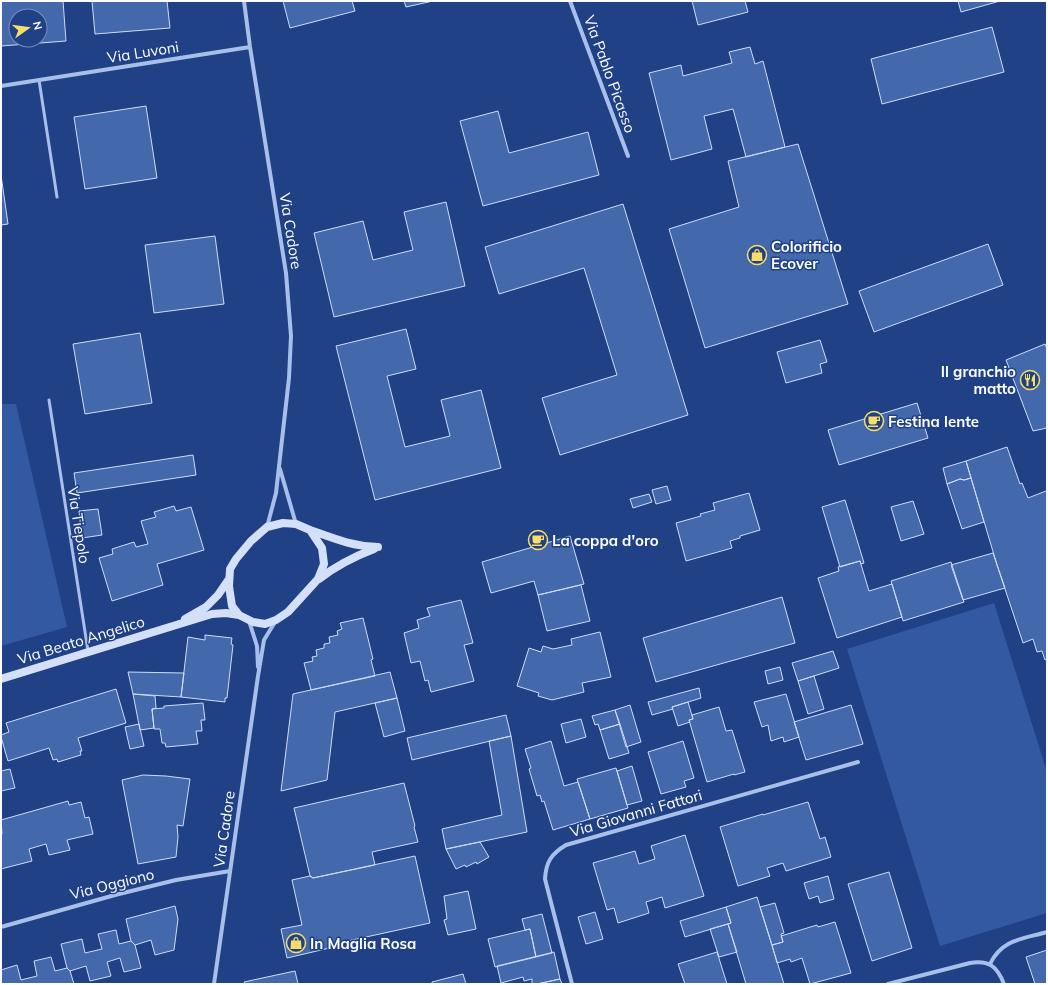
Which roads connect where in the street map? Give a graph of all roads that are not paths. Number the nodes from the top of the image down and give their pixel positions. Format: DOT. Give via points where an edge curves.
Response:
graph roads {
  1 [pos="244,1"];
  2 [pos="570,1"];
  3 [pos="250,47"];
  4 [pos="39,80"];
  5 [pos="1,86"];
  6 [pos="628,156"];
  7 [pos="57,198"];
  8 [pos="49,400"];
  9 [pos="279,466"];
  10 [pos="296,524"];
  11 [pos="267,527"];
  12 [pos="310,530"];
  13 [pos="229,578"];
  14 [pos="318,579"];
  15 [pos="240,615"];
  16 [pos="248,619"];
  17 [pos="276,620"];
  18 [pos="168,628"];
  19 [pos="88,652"];
  20 [pos="258,676"];
  21 [pos="1,679"];
  22 [pos="858,762"];
  23 [pos="230,871"];
  24 [pos="1,927"];
  25 [pos="1047,932"];
  26 [pos="990,964"];
  27 [pos="214,984"];
  28 [pos="572,984"];
  29 [pos="888,984"];
  30 [pos="1004,984"];
  1 -- 3 [label="street, Via Cadore"];
  2 -- 6 [label="street, Via Pablo Picasso"];
  3 -- 4 [label="street, Via Luvoni"];
  3 -- 9 [label="street, Via Cadore" via="289,302 289,378"];
  4 -- 5 [label="street, Via Luvoni"];
  4 -- 7 [label="lane"];
  8 -- 19 [label="lane, Via Tiepolo"];
  9 -- 10 [label="street, Via Cadore"];
  9 -- 11 [label="street, Via Cadore" via="276,493"];
  10 -- 11 [label="street" via="282,523"];
  10 -- 12 [label="street"];
  11 -- 13 [label="street" via="236,559 230,569"];
  12 -- 14 [label="street" via="322,548 324,564"];
  12 -- 14 [label="street" via="360,547 378,547 334,567"];
  13 -- 15 [label="street" via="232,606"];
  13 -- 18 [label="street, Via Beato Angelico" via="206,607"];
  14 -- 17 [label="street" via="288,612"];
  15 -- 16 [label="street"];
  15 -- 18 [label="street, Via Beato Angelico" via="212,614"];
  16 -- 17 [label="street" via="265,624"];
  16 -- 20 [label="street, Via Cadore" via="257,646"];
  17 -- 20 [label="street, Via Cadore" via="264,640"];
  18 -- 19 [label="street, Via Beato Angelico"];
  19 -- 21 [label="street, Via Beato Angelico"];
  20 -- 23 [label="street, Via Cadore"];
  22 -- 28 [label="street, Via Giovanni Fattori" via="566,845 557,850 546,868 545,879"];
  23 -- 24 [label="street, Via Oggiono" via="122,893"];
  23 -- 27 [label="street, Via Cadore"];
  25 -- 26 [label="street" via="1006,945 999,950"];
  26 -- 29 [label="street" via="981,961 970,963"];
  26 -- 30 [label="street"];
}
